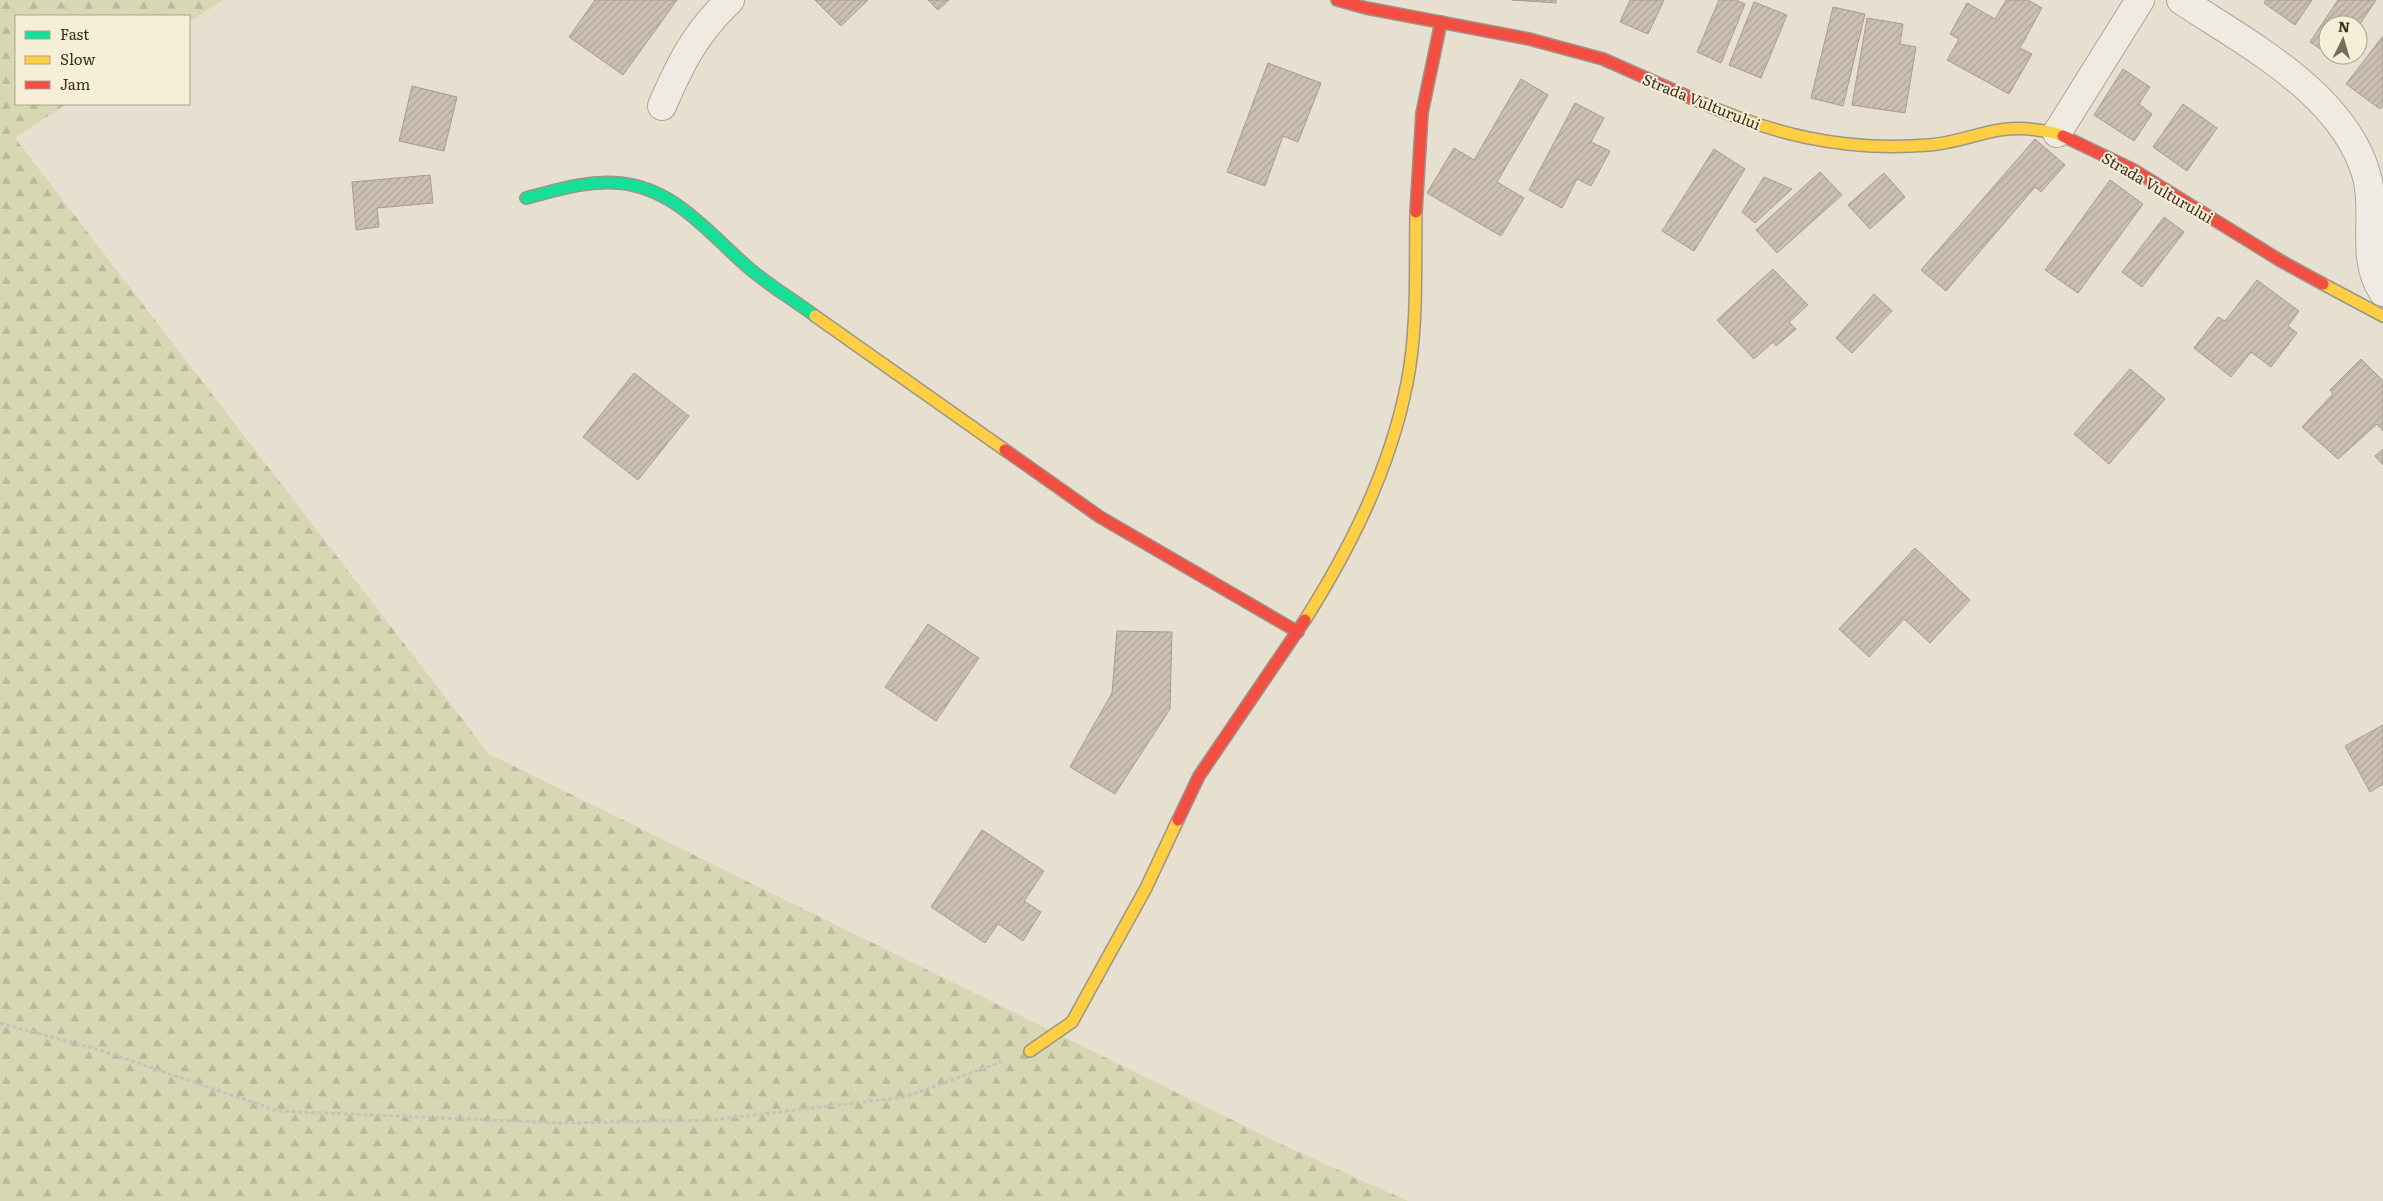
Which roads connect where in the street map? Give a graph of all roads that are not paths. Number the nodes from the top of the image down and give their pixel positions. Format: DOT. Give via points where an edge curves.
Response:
graph roads {
  1 [pos="730,0"];
  2 [pos="1337,0"];
  3 [pos="2140,0"];
  4 [pos="2181,0"];
  5 [pos="1441,22"];
  6 [pos="662,106"];
  7 [pos="2057,133"];
  8 [pos="526,198"];
  9 [pos="2377,207"];
  10 [pos="2383,292"];
  11 [pos="2383,316"];
  12 [pos="1298,632"];
  13 [pos="1030,1051"];
  1 -- 6 [label="street" via="684,56"];
  2 -- 5 [label="street, Strada Vulturului"];
  3 -- 7 [label="street"];
  4 -- 9 [label="street" via="2280,65 2312,93 2355,146"];
  5 -- 7 [label="street, Strada Vulturului" via="1529,40 1603,60 1732,117 1792,136 1855,146 1931,145 1992,130 2020,127"];
  5 -- 12 [label="street" via="1422,113 1414,321 1408,382 1393,442 1367,507 1335,573"];
  7 -- 11 [label="street, Strada Vulturului" via="2132,169 2281,261"];
  8 -- 12 [label="street" via="585,183 620,183 652,190 685,209 751,270 1100,517"];
  9 -- 10 [label="street" via="2369,245 2372,271"];
  12 -- 13 [label="street" via="1199,776 1146,888 1072,1022"];
}
